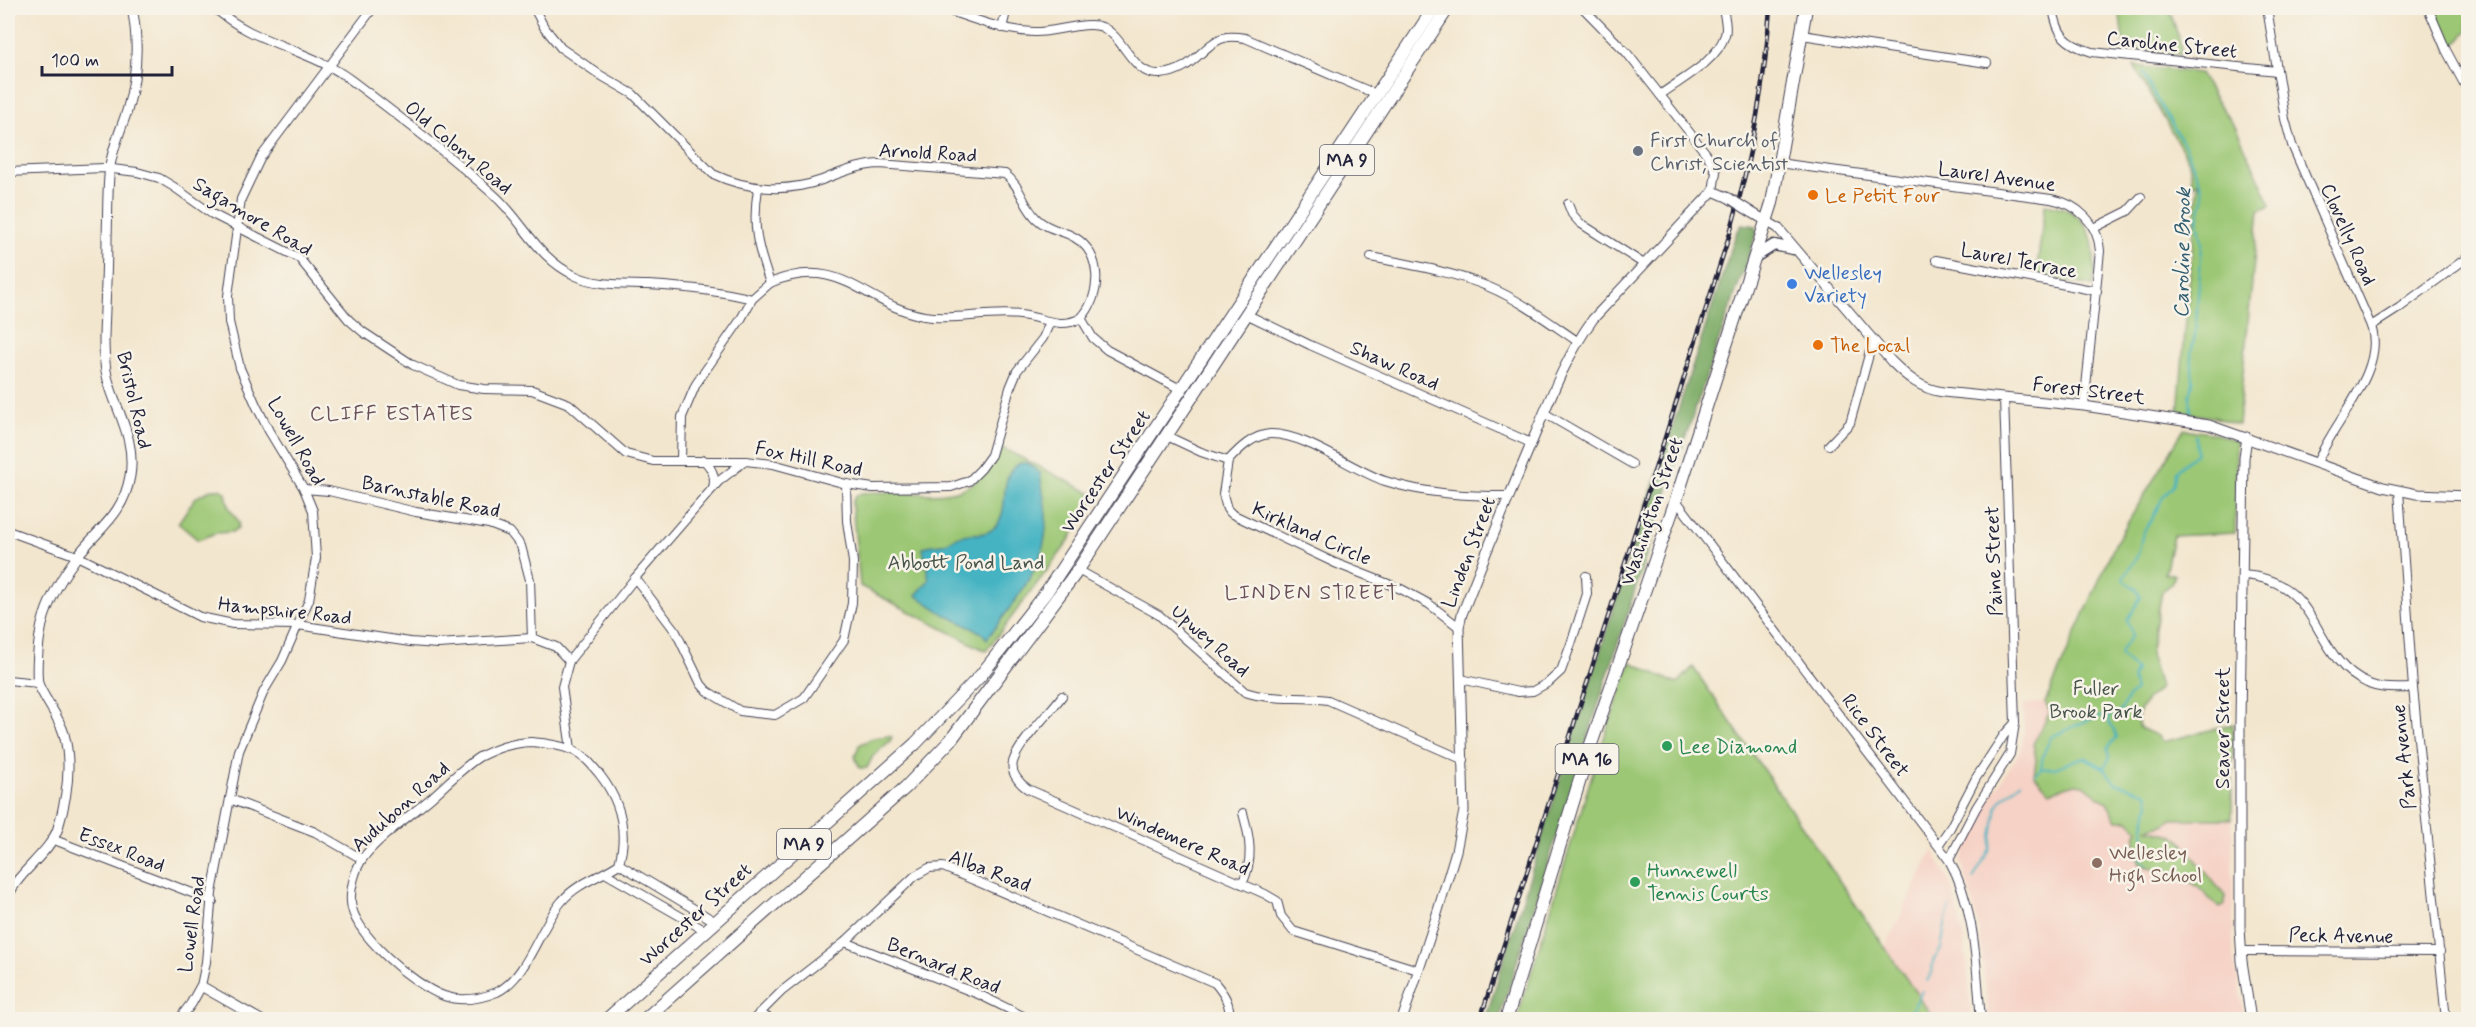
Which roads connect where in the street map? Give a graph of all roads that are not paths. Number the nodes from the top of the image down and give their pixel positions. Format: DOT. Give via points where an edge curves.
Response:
graph roads {
  1 [pos="132,8"];
  2 [pos="215,8"];
  3 [pos="373,8"];
  4 [pos="534,8"];
  5 [pos="941,8"];
  6 [pos="1007,8"];
  7 [pos="1434,8"];
  8 [pos="1448,8"];
  9 [pos="1583,8"];
  10 [pos="1723,8"];
  11 [pos="1806,8"];
  12 [pos="2053,8"];
  13 [pos="2267,8"];
  14 [pos="2428,8"];
  15 [pos="1002,28"];
  16 [pos="1802,35"];
  17 [pos="1987,63"];
  18 [pos="331,66"];
  19 [pos="2277,71"];
  20 [pos="2469,91"];
  21 [pos="1378,95"];
  22 [pos="1660,95"];
  23 [pos="1778,163"];
  24 [pos="110,169"];
  25 [pos="8,172"];
  26 [pos="758,188"];
  27 [pos="1713,191"];
  28 [pos="2141,197"];
  29 [pos="1568,204"];
  30 [pos="1766,222"];
  31 [pos="237,226"];
  32 [pos="2094,228"];
  33 [pos="1794,249"];
  34 [pos="1371,257"];
  35 [pos="1755,257"];
  36 [pos="1935,260"];
  37 [pos="2467,261"];
  38 [pos="1644,264"];
  39 [pos="770,283"];
  40 [pos="2097,291"];
  41 [pos="752,299"];
  42 [pos="1246,314"];
  43 [pos="1081,318"];
  44 [pos="1050,322"];
  45 [pos="2371,326"];
  46 [pos="1577,341"];
  47 [pos="1876,344"];
  48 [pos="1182,390"];
  49 [pos="2004,398"];
  50 [pos="2084,406"];
  51 [pos="1544,413"];
  52 [pos="1167,436"];
  53 [pos="2247,437"];
  54 [pos="1531,443"];
  55 [pos="1829,445"];
  56 [pos="681,460"];
  57 [pos="704,460"];
  58 [pos="1228,460"];
  59 [pos="744,461"];
  60 [pos="2317,463"];
  61 [pos="1632,464"];
  62 [pos="846,484"];
  63 [pos="304,489"];
  64 [pos="712,490"];
  65 [pos="2399,491"];
  66 [pos="1508,496"];
  67 [pos="2469,496"];
  68 [pos="1676,500"];
  69 [pos="8,531"];
  70 [pos="77,556"];
  71 [pos="1078,570"];
  72 [pos="2242,575"];
  73 [pos="1586,576"];
  74 [pos="635,579"];
  75 [pos="298,625"];
  76 [pos="1459,627"];
  77 [pos="532,638"];
  78 [pos="569,661"];
  79 [pos="1461,679"];
  80 [pos="8,680"];
  81 [pos="39,683"];
  82 [pos="2413,688"];
  83 [pos="1062,696"];
  84 [pos="2015,723"];
  85 [pos="571,749"];
  86 [pos="1464,760"];
  87 [pos="230,799"];
  88 [pos="1243,813"];
  89 [pos="52,839"];
  90 [pos="1939,844"];
  91 [pos="362,859"];
  92 [pos="1949,860"];
  93 [pos="618,864"];
  94 [pos="605,873"];
  95 [pos="770,874"];
  96 [pos="1242,884"];
  97 [pos="8,896"];
  98 [pos="782,896"];
  99 [pos="213,901"];
  100 [pos="716,922"];
  101 [pos="706,931"];
  102 [pos="845,942"];
  103 [pos="2241,951"];
  104 [pos="2440,952"];
  105 [pos="1418,970"];
  106 [pos="201,986"];
  107 [pos="759,1013"];
  108 [pos="179,1020"];
  109 [pos="261,1020"];
  110 [pos="606,1020"];
  111 [pos="644,1020"];
  112 [pos="753,1020"];
  113 [pos="772,1020"];
  114 [pos="1031,1020"];
  115 [pos="1230,1020"];
  116 [pos="1402,1020"];
  117 [pos="1506,1020"];
  118 [pos="1981,1020"];
  119 [pos="2251,1020"];
  120 [pos="2446,1020"];
  1 -- 24 [label="street, Bristol Road" via="134,75"];
  2 -- 18 [label="street, Old Colony Road" via="255,33"];
  3 -- 18 [label="street, Lowell Road"];
  4 -- 26 [label="street, Arnold Road" via="561,48 633,94 713,174"];
  5 -- 15 [label="street"];
  6 -- 15 [label="street"];
  7 -- 21 [label="main road, Worcester Street / MA 9"];
  8 -- 42 [label="main road, Worcester Street / MA 9"];
  9 -- 22 [label="street" via="1627,53"];
  10 -- 22 [label="street" via="1725,36 1717,51"];
  11 -- 16 [label="main road, Washington Street / MA 16"];
  12 -- 19 [label="street, Caroline Street" via="2063,37 2092,52"];
  13 -- 19 [label="street, Clovelly Road"];
  14 -- 20 [label="street"];
  15 -- 21 [label="street" via="1042,32 1092,24 1116,37 1137,65 1158,75 1184,69 1225,37 1245,38"];
  16 -- 17 [label="street"];
  16 -- 23 [label="main road, Washington Street / MA 16"];
  18 -- 31 [label="street, Lowell Road" via="261,157 241,199"];
  18 -- 41 [label="street, Old Colony Road" via="495,195 543,254 563,270 592,281"];
  19 -- 45 [label="street, Clovelly Road" via="2295,152"];
  21 -- 48 [label="main road, Worcester Street / MA 9"];
  22 -- 27 [label="street" via="1712,162 1716,176"];
  23 -- 30 [label="main road, Washington Street / MA 16"];
  23 -- 32 [label="street, Laurel Avenue" via="2057,200 2076,208"];
  24 -- 25 [label="street, Sagamore Road"];
  24 -- 31 [label="street, Sagamore Road" via="164,181"];
  24 -- 70 [label="street, Bristol Road" via="104,358 132,453 125,493 107,526"];
  26 -- 39 [label="street" via="754,216 758,248"];
  26 -- 43 [label="street, Arnold Road" via="807,184 861,165 1005,174 1035,217 1087,247 1097,275 1087,312"];
  27 -- 30 [label="street, Forest Street, bridge"];
  27 -- 38 [label="street, Linden Street"];
  28 -- 32 [label="street" via="2128,211"];
  29 -- 38 [label="street" via="1580,223"];
  30 -- 33 [label="street, Forest Street" via="1778,228"];
  30 -- 35 [label="main road, Washington Street / MA 16"];
  31 -- 56 [label="street, Sagamore Road" via="299,258 349,320 413,364 458,385 532,390 569,404 626,454 653,461"];
  31 -- 63 [label="street, Lowell Road" via="228,296 229,322 240,368 269,431"];
  32 -- 40 [label="street" via="2100,251"];
  33 -- 35 [label="main road" via="1774,245"];
  33 -- 47 [label="street, Forest Street"];
  34 -- 46 [label="street" via="1447,272 1491,287"];
  35 -- 68 [label="main road, Washington Street / MA 16"];
  36 -- 40 [label="street, Laurel Terrace"];
  37 -- 45 [label="street"];
  38 -- 46 [label="street, Linden Street" via="1613,295"];
  39 -- 41 [label="street"];
  39 -- 44 [label="street" via="797,275 837,276 921,315 947,319 1018,314"];
  40 -- 50 [label="street"];
  41 -- 56 [label="street" via="687,402 682,417"];
  42 -- 52 [label="main road, Worcester Street / MA 9"];
  42 -- 54 [label="street, Shaw Road"];
  43 -- 44 [label="street" via="1070,324"];
  43 -- 48 [label="street" via="1093,338 1107,350"];
  44 -- 62 [label="street, Fox Hill Road" via="1043,338 1017,371 992,455 969,481 951,487 873,488"];
  45 -- 60 [label="street, Clovelly Road" via="2374,346 2368,368"];
  46 -- 51 [label="street, Linden Street"];
  47 -- 49 [label="street, Forest Street" via="1906,376 1925,388"];
  47 -- 55 [label="street" via="1870,351 1850,423"];
  48 -- 95 [label="main road, Worcester Street / MA 9" via="1047,591 987,668 915,744"];
  49 -- 50 [label="street, Forest Street"];
  49 -- 84 [label="street, Paine Street"];
  50 -- 53 [label="street, Forest Street" via="2199,423"];
  51 -- 54 [label="street, Linden Street"];
  51 -- 61 [label="street"];
  52 -- 58 [label="street"];
  52 -- 71 [label="main road, Worcester Street / MA 9"];
  53 -- 60 [label="street, Forest Street"];
  53 -- 72 [label="street, Seaver Street"];
  54 -- 66 [label="street, Linden Street"];
  56 -- 57 [label="street, Sagamore Road"];
  57 -- 59 [label="street, Sagamore Road"];
  57 -- 64 [label="street" via="715,479"];
  58 -- 66 [label="street" via="1251,440 1269,434 1288,437 1384,481 1450,494"];
  58 -- 76 [label="street, Kirkland Circle" via="1223,494 1227,509 1233,514 1401,589"];
  59 -- 62 [label="street, Fox Hill Road" via="799,470"];
  59 -- 64 [label="street, Fox Hill Road"];
  60 -- 65 [label="street, Forest Street"];
  62 -- 74 [label="street" via="853,562 852,603 844,640 804,698 775,714 740,711 707,691 676,632"];
  63 -- 75 [label="street, Lowell Road" via="313,511 316,558 309,600"];
  63 -- 77 [label="street, Barnstable Road" via="489,524 510,532 521,546 530,580"];
  64 -- 74 [label="street, Fox Hill Road"];
  65 -- 67 [label="street, Forest Street"];
  65 -- 82 [label="street, Park Avenue"];
  66 -- 76 [label="street, Linden Street"];
  68 -- 90 [label="street, Rice Street"];
  68 -- 117 [label="main road, Washington Street / MA 16" via="1589,750"];
  69 -- 70 [label="street, Hampshire Road"];
  70 -- 75 [label="street, Hampshire Road" via="200,617 233,624"];
  70 -- 81 [label="street, Bristol Road" via="45,614 39,637"];
  71 -- 86 [label="street, Upwey Road" via="1159,615 1245,692 1262,698 1328,700"];
  71 -- 98 [label="main road, Worcester Street / MA 9" via="940,753"];
  72 -- 82 [label="street" via="2270,580 2296,596 2333,652 2362,681 2380,687"];
  72 -- 103 [label="street, Seaver Street"];
  73 -- 79 [label="street" via="1587,594 1571,644 1561,671 1549,682 1533,691 1518,692"];
  74 -- 78 [label="street, Fox Hill Road"];
  75 -- 77 [label="street, Hampshire Road" via="438,644"];
  75 -- 87 [label="street, Lowell Road" via="246,729"];
  76 -- 79 [label="street, Linden Street"];
  77 -- 78 [label="street, Hampshire Road" via="556,647"];
  78 -- 85 [label="street, Fox Hill Road" via="562,687"];
  79 -- 86 [label="street, Linden Street"];
  80 -- 81 [label="street"];
  81 -- 89 [label="street, Bristol Road" via="54,709 67,748 65,798"];
  82 -- 104 [label="street, Park Avenue"];
  83 -- 96 [label="street, Windemere Road" via="1013,761 1020,784"];
  84 -- 90 [label="street" via="1976,778"];
  84 -- 92 [label="street, Paine Street" via="2010,754"];
  85 -- 91 [label="street, Audubon Road" via="531,742 492,751 477,759"];
  85 -- 93 [label="street, Audubon Road" via="595,769 617,801 624,834"];
  86 -- 105 [label="street, Linden Street" via="1464,811 1458,841"];
  87 -- 91 [label="street" via="315,832"];
  87 -- 99 [label="street, Lowell Road"];
  88 -- 96 [label="street" via="1251,857"];
  89 -- 97 [label="street, Bristol Road"];
  89 -- 99 [label="street, Essex Road"];
  90 -- 92 [label="street, Rice Street"];
  91 -- 94 [label="street, Audubon Road" via="351,888 350,904 362,928 411,978 441,995 468,999 493,993 512,980 563,900"];
  92 -- 118 [label="street, Rice Street" via="1965,901"];
  93 -- 94 [label="street, Audubon Road"];
  93 -- 100 [label="street"];
  94 -- 101 [label="street"];
  95 -- 98 [label="main road" via="782,880"];
  95 -- 100 [label="main road, Worcester Street / MA 9"];
  96 -- 105 [label="street, Windemere Road" via="1277,901 1281,916 1293,931"];
  98 -- 111 [label="main road, Worcester Street / MA 9"];
  99 -- 106 [label="street, Lowell Road"];
  100 -- 101 [label="main road, Worcester Street / MA 9"];
  101 -- 110 [label="main road, Worcester Street / MA 9"];
  102 -- 107 [label="street, Alba Road" via="782,990"];
  102 -- 114 [label="street, Bernard Road" via="978,994"];
  102 -- 115 [label="street, Alba Road" via="915,876 929,868 943,867 1215,983 1230,1006"];
  103 -- 104 [label="street, Peck Avenue"];
  103 -- 119 [label="street, Seaver Street"];
  104 -- 120 [label="street, Park Avenue"];
  105 -- 116 [label="street, Linden Street"];
  106 -- 108 [label="street, Lowell Road"];
  106 -- 109 [label="street"];
  107 -- 112 [label="street, Alba Road"];
  107 -- 113 [label="street"];
}
